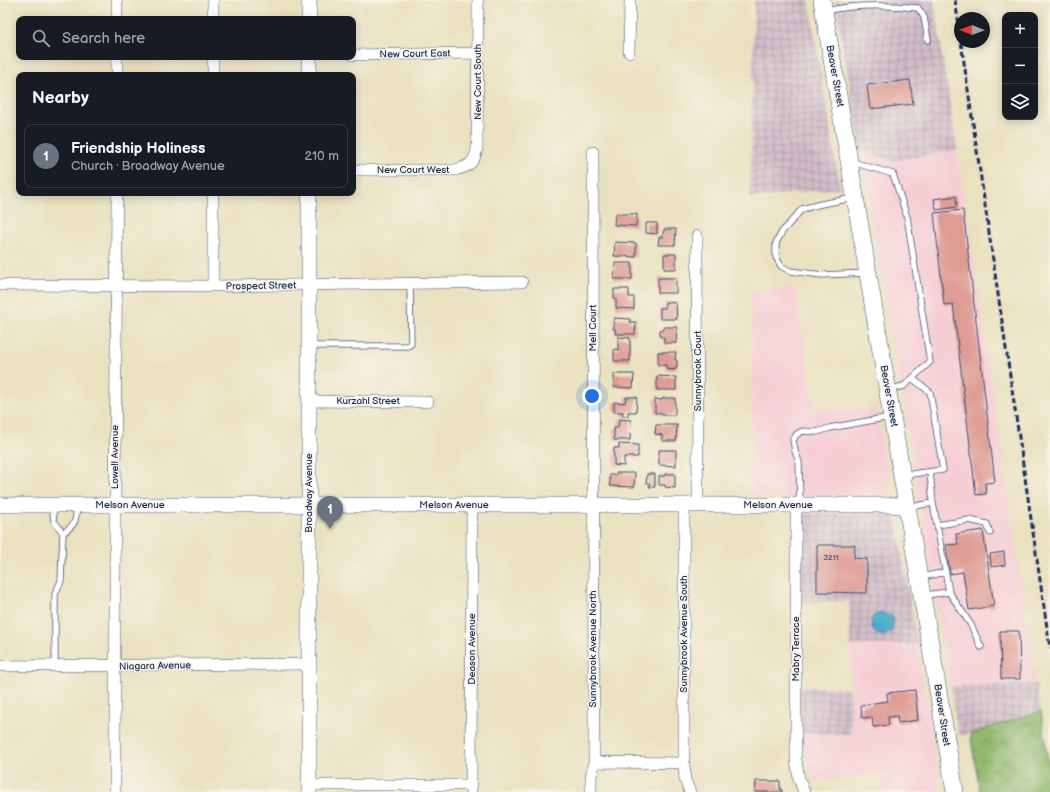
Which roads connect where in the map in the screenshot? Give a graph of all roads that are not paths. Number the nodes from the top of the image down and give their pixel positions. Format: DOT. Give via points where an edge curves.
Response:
graph roads {
  1 [pos="117,0"];
  2 [pos="213,0"];
  3 [pos="309,0"];
  4 [pos="478,0"];
  5 [pos="630,0"];
  6 [pos="823,6"];
  7 [pos="117,16"];
  8 [pos="213,16"];
  9 [pos="309,16"];
  10 [pos="928,40"];
  11 [pos="629,52"];
  12 [pos="478,54"];
  13 [pos="356,55"];
  14 [pos="117,60"];
  15 [pos="213,60"];
  16 [pos="309,60"];
  17 [pos="117,72"];
  18 [pos="213,72"];
  19 [pos="309,72"];
  20 [pos="593,152"];
  21 [pos="849,161"];
  22 [pos="472,163"];
  23 [pos="356,170"];
  24 [pos="117,196"];
  25 [pos="213,196"];
  26 [pos="309,196"];
  27 [pos="855,198"];
  28 [pos="697,236"];
  29 [pos="868,273"];
  30 [pos="522,282"];
  31 [pos="410,284"];
  32 [pos="0,285"];
  33 [pos="116,285"];
  34 [pos="309,285"];
  35 [pos="213,286"];
  36 [pos="309,346"];
  37 [pos="913,379"];
  38 [pos="888,390"];
  39 [pos="309,401"];
  40 [pos="428,402"];
  41 [pos="893,417"];
  42 [pos="930,472"];
  43 [pos="902,475"];
  44 [pos="933,503"];
  45 [pos="0,505"];
  46 [pos="52,505"];
  47 [pos="77,505"];
  48 [pos="309,505"];
  49 [pos="472,505"];
  50 [pos="593,505"];
  51 [pos="691,505"];
  52 [pos="798,505"];
  53 [pos="115,506"];
  54 [pos="907,507"];
  55 [pos="937,525"];
  56 [pos="63,533"];
  57 [pos="990,533"];
  58 [pos="946,572"];
  59 [pos="920,578"];
  60 [pos="949,592"];
  61 [pos="922,596"];
  62 [pos="981,647"];
  63 [pos="309,664"];
  64 [pos="0,666"];
  65 [pos="55,666"];
  66 [pos="116,666"];
  67 [pos="594,762"];
  68 [pos="684,763"];
  69 [pos="308,789"];
  70 [pos="472,789"];
  71 [pos="115,792"];
  72 [pos="591,792"];
  73 [pos="690,792"];
  74 [pos="804,792"];
  75 [pos="955,792"];
  1 -- 7 [label="street"];
  2 -- 8 [label="street"];
  3 -- 9 [label="street"];
  4 -- 12 [label="street, New Court South"];
  5 -- 11 [label="street"];
  6 -- 10 [label="lane" via="918,8 924,17"];
  6 -- 21 [label="main road, Beaver Street"];
  12 -- 13 [label="street, New Court East"];
  12 -- 22 [label="street, New Court South" via="477,148"];
  14 -- 17 [label="street"];
  15 -- 18 [label="street"];
  16 -- 19 [label="street"];
  20 -- 50 [label="street, Mell Court"];
  21 -- 27 [label="main road, Beaver Street"];
  21 -- 37 [label="lane" via="893,174 907,217 930,362"];
  22 -- 23 [label="street, New Court West" via="455,170"];
  24 -- 33 [label="street, Lowell Avenue"];
  25 -- 35 [label="street"];
  26 -- 34 [label="street, Broadway Avenue"];
  27 -- 29 [label="main road, Beaver Street"];
  27 -- 29 [label="lane" via="802,208 776,243 776,257 781,266 790,271 822,275"];
  28 -- 51 [label="street, Sunnybrook Court"];
  29 -- 38 [label="main road, Beaver Street"];
  30 -- 31 [label="street, Prospect Street"];
  31 -- 34 [label="street, Prospect Street"];
  31 -- 36 [label="lane" via="411,344 408,346"];
  32 -- 33 [label="street, Prospect Street"];
  33 -- 35 [label="street, Prospect Street"];
  33 -- 53 [label="street, Lowell Avenue"];
  34 -- 35 [label="street, Prospect Street"];
  34 -- 36 [label="street, Broadway Avenue"];
  36 -- 39 [label="street, Broadway Avenue"];
  37 -- 38 [label="lane" via="904,386"];
  37 -- 42 [label="lane" via="930,392 944,470"];
  38 -- 41 [label="main road, Beaver Street"];
  39 -- 40 [label="street, Kurzahl Street"];
  39 -- 48 [label="street, Broadway Avenue"];
  41 -- 43 [label="main road, Beaver Street"];
  41 -- 52 [label="lane" via="796,434 793,440 799,462"];
  42 -- 43 [label="lane"];
  42 -- 44 [label="lane"];
  43 -- 54 [label="main road, Beaver Street"];
  44 -- 54 [label="lane"];
  44 -- 55 [label="lane"];
  45 -- 46 [label="street, Melson Avenue"];
  46 -- 47 [label="street, Melson Avenue"];
  46 -- 56 [label="lane" via="54,521"];
  47 -- 53 [label="street, Melson Avenue"];
  47 -- 56 [label="lane" via="76,520"];
  48 -- 49 [label="street, Melson Avenue"];
  48 -- 53 [label="street, Melson Avenue"];
  48 -- 63 [label="street, Broadway Avenue"];
  49 -- 50 [label="street, Melson Avenue"];
  49 -- 70 [label="street, Deason Avenue"];
  50 -- 51 [label="street, Melson Avenue"];
  50 -- 67 [label="street, Sunnybrook Avenue North"];
  51 -- 52 [label="street, Melson Avenue"];
  51 -- 68 [label="street, Sunnybrook Avenue South"];
  52 -- 54 [label="street, Melson Avenue"];
  52 -- 74 [label="street, Mabry Terrace" via="796,760"];
  53 -- 66 [label="street, Lowell Avenue"];
  54 -- 59 [label="main road, Beaver Street"];
  55 -- 57 [label="lane" via="969,520 987,524"];
  55 -- 58 [label="lane"];
  56 -- 65 [label="lane" via="61,581 56,594"];
  58 -- 59 [label="lane"];
  58 -- 60 [label="lane"];
  59 -- 61 [label="main road, Beaver Street"];
  60 -- 61 [label="lane"];
  60 -- 62 [label="lane" via="971,625"];
  61 -- 75 [label="main road, Beaver Street"];
  63 -- 66 [label="street, Niagara Avenue"];
  63 -- 69 [label="street, Broadway Avenue"];
  64 -- 65 [label="street, Niagara Avenue"];
  65 -- 66 [label="street, Niagara Avenue"];
  66 -- 71 [label="street, Lowell Avenue"];
  67 -- 68 [label="street"];
  67 -- 72 [label="street, Sunnybrook Avenue North"];
  68 -- 73 [label="street, Sunnybrook Avenue South" via="685,780"];
  69 -- 70 [label="street"];
}
